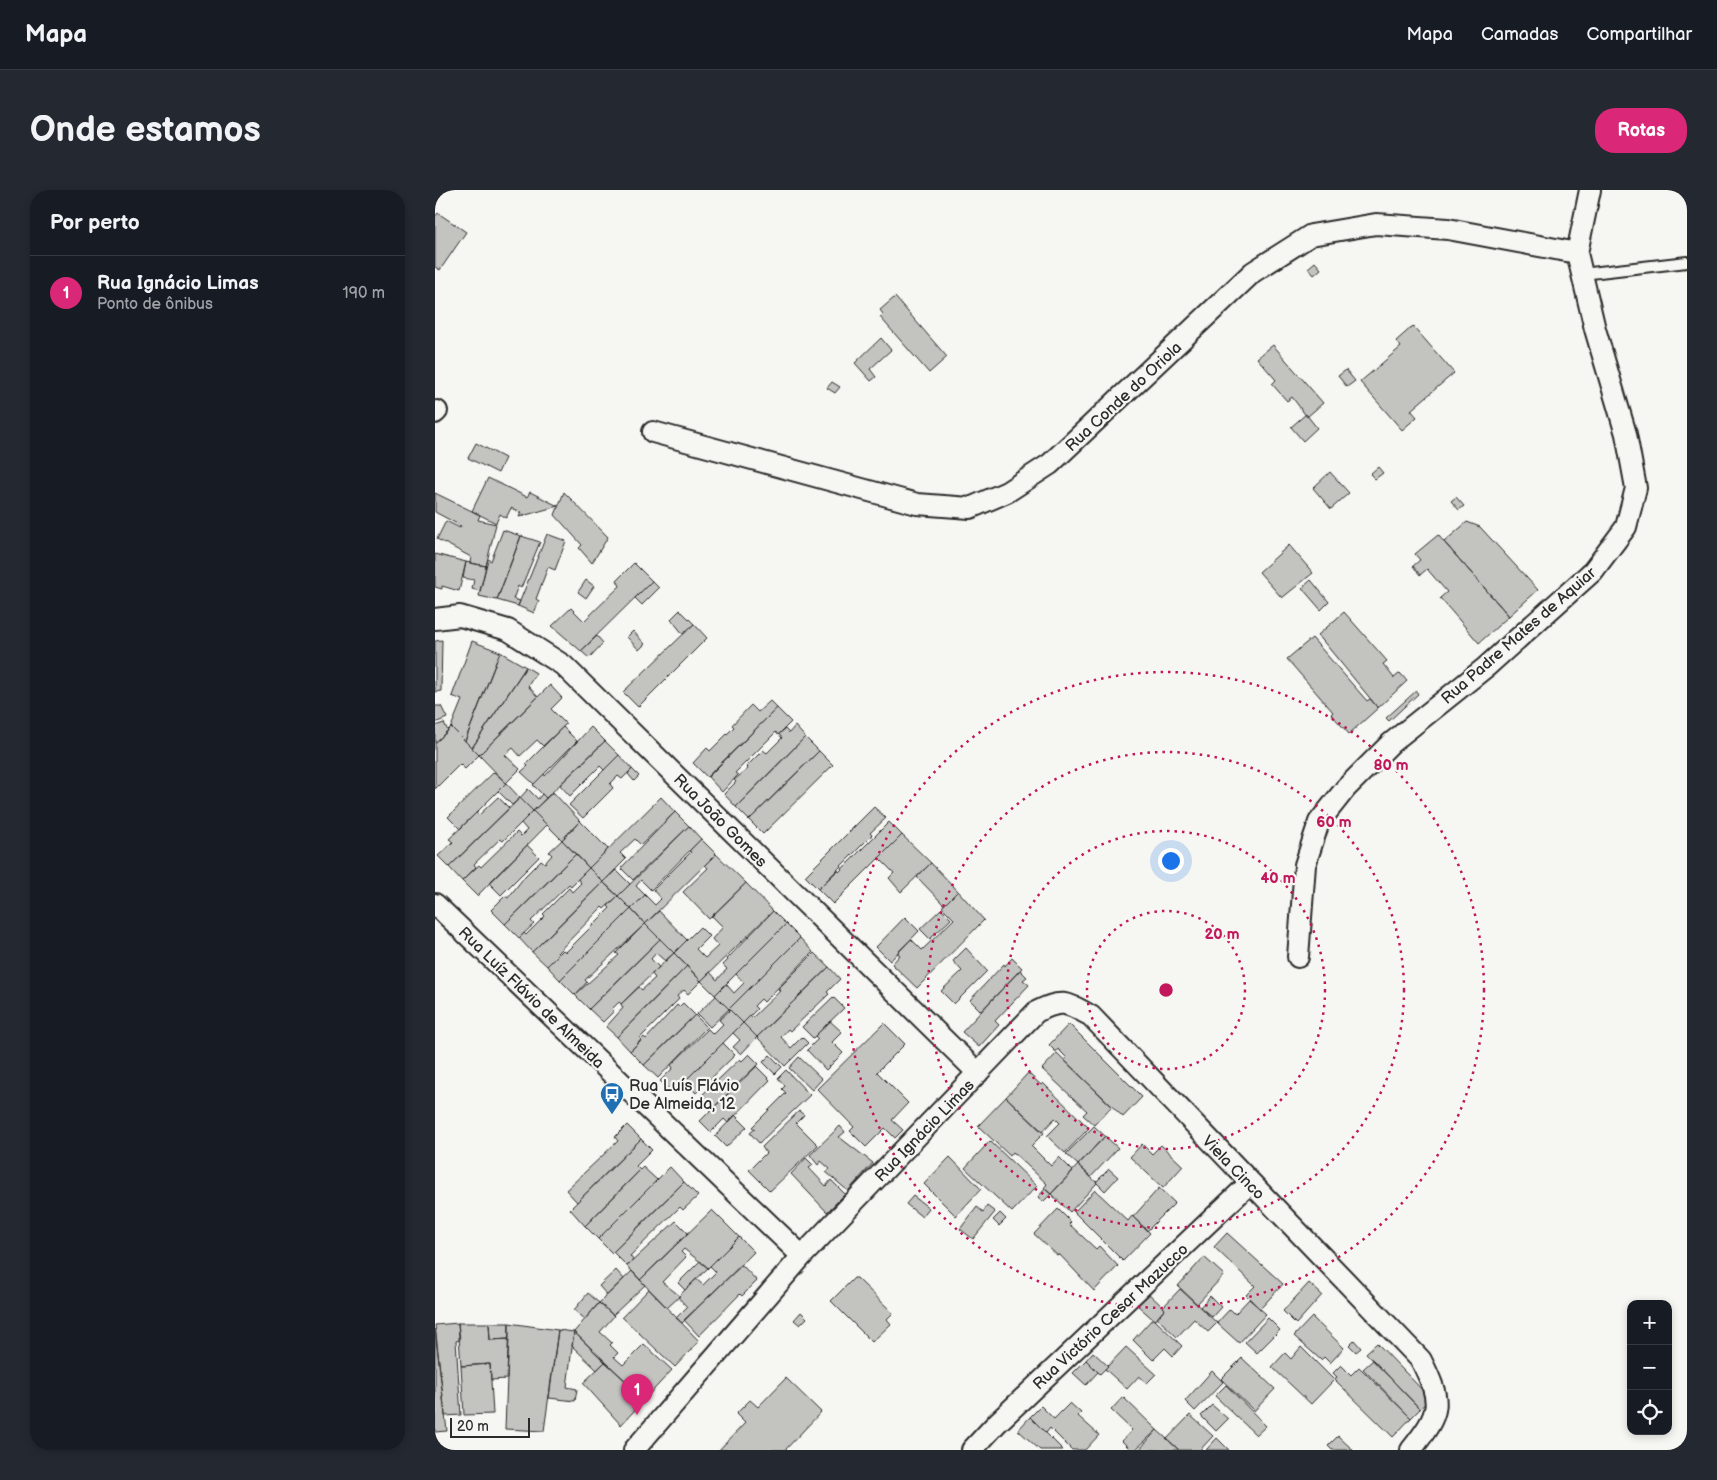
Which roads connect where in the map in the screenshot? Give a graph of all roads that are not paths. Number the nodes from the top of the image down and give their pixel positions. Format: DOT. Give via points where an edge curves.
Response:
graph roads {
  1 [pos="1590,190"];
  2 [pos="1577,253"];
  3 [pos="1687,262"];
  4 [pos="1582,274"];
  5 [pos="653,432"];
  6 [pos="435,619"];
  7 [pos="435,904"];
  8 [pos="1298,957"];
  9 [pos="1036,1012"];
  10 [pos="978,1073"];
  11 [pos="1249,1184"];
  12 [pos="802,1256"];
  13 [pos="634,1450"];
  14 [pos="972,1450"];
  15 [pos="1411,1450"];
  1 -- 2 [label="street, Rua Padre Mates de Aquiar"];
  2 -- 4 [label="street, Rua Padre Mates de Aquiar"];
  2 -- 5 [label="street, Rua Conde do Oriola" via="1439,228 1376,224 1311,235 1253,272 1050,464 1007,492 970,508 917,504"];
  3 -- 4 [label="lane"];
  4 -- 8 [label="street, Rua Padre Mates de Aquiar" via="1626,434 1636,488 1625,527 1593,571 1486,667 1391,743 1345,788 1319,822 1305,865"];
  6 -- 10 [label="street, Rua João Gomes" via="460,616 509,630 563,664"];
  7 -- 12 [label="street, Rua Luíz Flávio de Almeida"];
  9 -- 10 [label="street, Rua Ignácio Limas"];
  9 -- 11 [label="street, Viela Cinco" via="1053,1003 1070,1004 1091,1016"];
  10 -- 12 [label="street, Rua Ignácio Limas"];
  11 -- 14 [label="street, Rua Victório Cesar Mazucco"];
  11 -- 15 [label="street, Viela Cinco" via="1421,1360 1433,1384 1437,1402 1430,1425"];
  12 -- 13 [label="street, Rua Ignácio Limas"];
}
